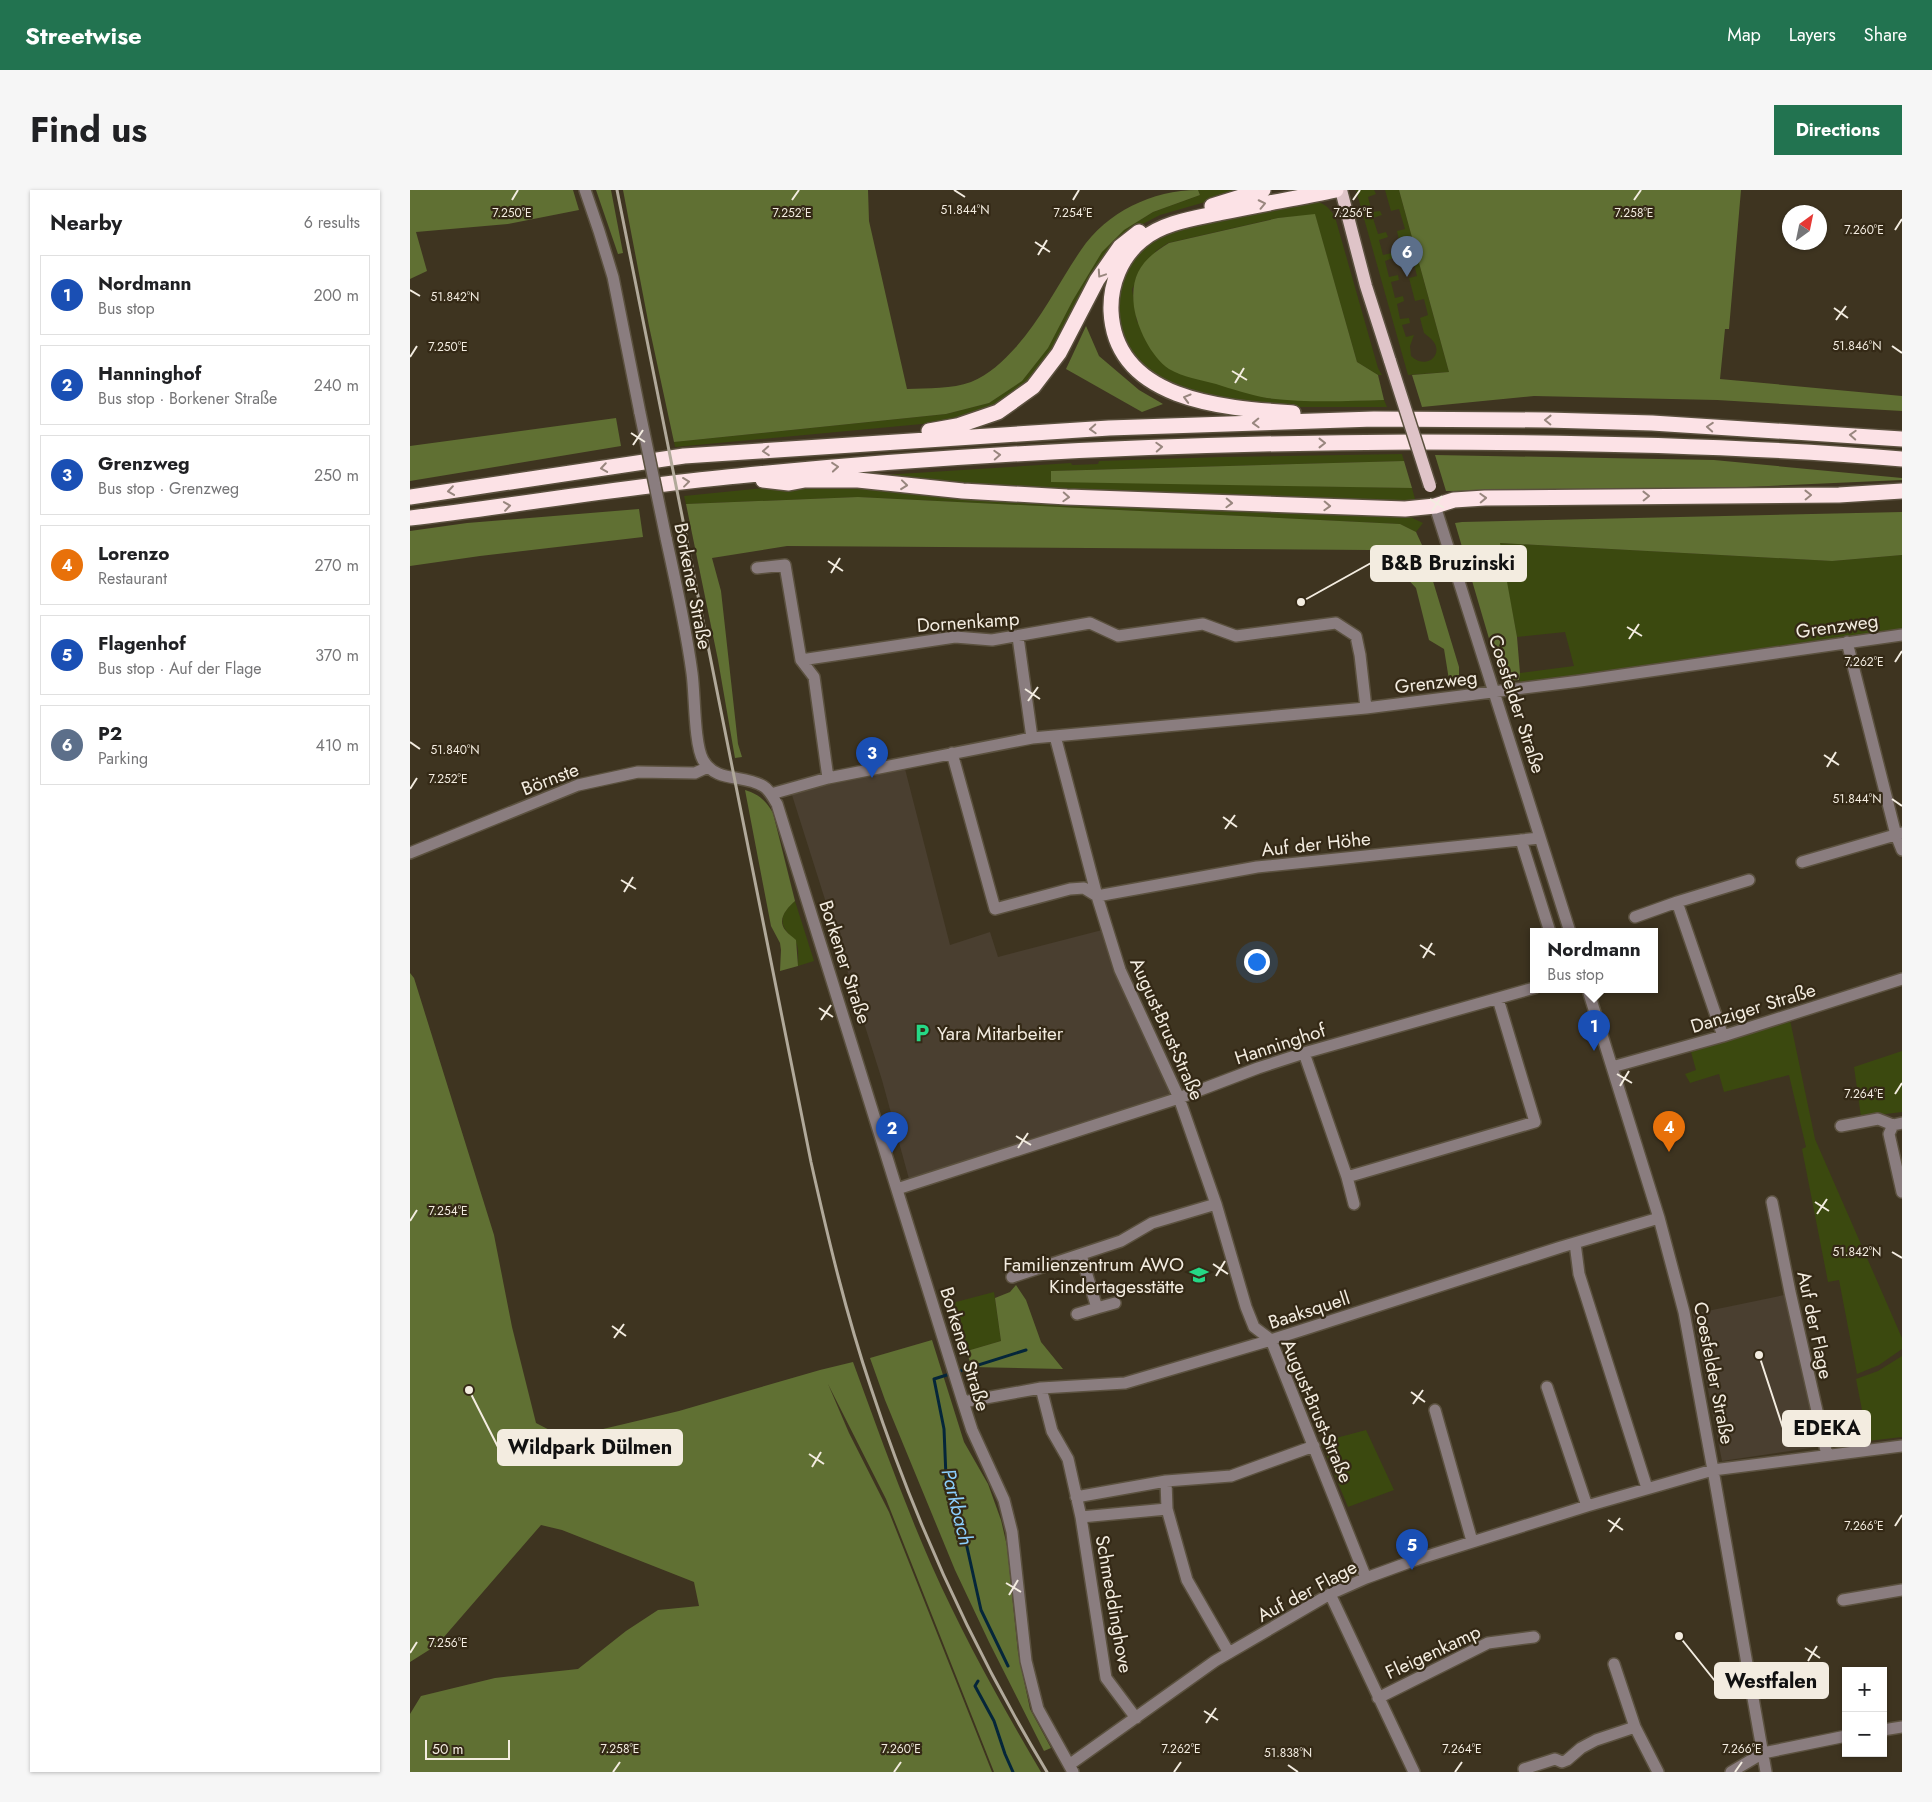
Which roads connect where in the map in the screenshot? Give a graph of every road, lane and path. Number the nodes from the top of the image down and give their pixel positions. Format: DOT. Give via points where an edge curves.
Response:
graph roads {
  1 [pos="585,190"];
  2 [pos="1263,190"];
  3 [pos="1336,190"];
  4 [pos="1341,190"];
  5 [pos="1374,419"];
  6 [pos="1902,439"];
  7 [pos="866,444"];
  8 [pos="1902,459"];
  9 [pos="734,476"];
  10 [pos="1902,491"];
  11 [pos="410,497"];
  12 [pos="1435,506"];
  13 [pos="410,518"];
  14 [pos="757,568"];
  15 [pos="1902,635"];
  16 [pos="1018,637"];
  17 [pos="1847,642"];
  18 [pos="801,660"];
  19 [pos="1493,692"];
  20 [pos="1366,708"];
  21 [pos="1055,736"];
  22 [pos="1032,738"];
  23 [pos="952,753"];
  24 [pos="708,767"];
  25 [pos="828,778"];
  26 [pos="771,794"];
  27 [pos="1899,834"];
  28 [pos="1540,838"];
  29 [pos="1521,840"];
  30 [pos="1902,850"];
  31 [pos="410,853"];
  32 [pos="1802,862"];
  33 [pos="1749,880"];
  34 [pos="1097,896"];
  35 [pos="1678,902"];
  36 [pos="1635,917"];
  37 [pos="1549,928"];
  38 [pos="1569,928"];
  39 [pos="1902,979"];
  40 [pos="1530,989"];
  41 [pos="1589,993"];
  42 [pos="1498,999"];
  43 [pos="1723,1036"];
  44 [pos="1304,1052"];
  45 [pos="1612,1067"];
  46 [pos="1180,1098"];
  47 [pos="1897,1124"];
  48 [pos="1841,1126"];
  49 [pos="1347,1177"];
  50 [pos="896,1189"];
  51 [pos="1902,1192"];
  52 [pos="1772,1202"];
  53 [pos="1216,1204"];
  54 [pos="1354,1204"];
  55 [pos="1660,1218"];
  56 [pos="1575,1243"];
  57 [pos="1081,1255"];
  58 [pos="1012,1278"];
  59 [pos="1115,1303"];
  60 [pos="1097,1308"];
  61 [pos="1077,1314"];
  62 [pos="1271,1340"];
  63 [pos="1547,1387"];
  64 [pos="1041,1388"];
  65 [pos="963,1402"];
  66 [pos="1435,1410"];
  67 [pos="1314,1446"];
  68 [pos="1902,1446"];
  69 [pos="1827,1456"];
  70 [pos="1713,1470"];
  71 [pos="1166,1481"];
  72 [pos="1647,1488"];
  73 [pos="1076,1497"];
  74 [pos="1587,1506"];
  75 [pos="1167,1510"];
  76 [pos="1081,1517"];
  77 [pos="1472,1542"];
  78 [pos="1366,1578"];
  79 [pos="1902,1590"];
  80 [pos="1330,1594"];
  81 [pos="1843,1600"];
  82 [pos="1534,1637"];
  83 [pos="1229,1653"];
  84 [pos="1614,1664"];
  85 [pos="1378,1698"];
  86 [pos="1136,1718"];
  87 [pos="1635,1727"];
  88 [pos="1902,1727"];
  89 [pos="1887,1729"];
  90 [pos="1842,1737"];
  91 [pos="1763,1753"];
  92 [pos="1524,1768"];
  93 [pos="1071,1769"];
  94 [pos="1414,1772"];
  95 [pos="1658,1772"];
  96 [pos="1731,1772"];
  97 [pos="1766,1772"];
  1 -- 24 [label="street, Borkener Straße, bridge" via="613,277 693,674 699,749"];
  2 -- 7 [label="highway, one-way" via="1165,219 1138,232 1120,247 1097,280 1059,354 1033,387 998,412 958,426"];
  5 -- 3 [label="highway, one-way" via="1263,411 1178,395 1158,386 1127,360 1117,343 1112,323 1110,297 1118,272 1142,239 1164,227 1197,218"];
  4 -- 12 [label="main road, Coesfelder Straße, bridge" via="1366,286"];
  6 -- 5 [label="highway, one-way" via="1642,422"];
  5 -- 7 [label="highway, one-way" via="1109,428"];
  7 -- 11 [label="highway, one-way" via="684,456"];
  9 -- 8 [label="highway, one-way" via="980,456 1289,443 1508,442 1690,447"];
  9 -- 12 [label="highway, one-way" via="789,483 858,480 1067,497 1405,509"];
  13 -- 9 [label="highway, one-way"];
  12 -- 10 [label="highway, one-way" via="1454,500 1485,498 1839,495"];
  12 -- 19 [label="street, Coesfelder Straße"];
  14 -- 18 [label="street" via="785,565"];
  15 -- 17 [label="street, Grenzweg"];
  16 -- 18 [label="street, Dornenkamp" via="992,640 955,637"];
  16 -- 20 [label="street, Dornenkamp" via="1090,623 1118,636 1203,624 1236,636 1336,623 1356,636"];
  16 -- 22 [label="street"];
  17 -- 19 [label="street, Grenzweg"];
  17 -- 27 [label="street"];
  18 -- 25 [label="street" via="814,678"];
  19 -- 20 [label="street, Grenzweg"];
  19 -- 28 [label="street, Coesfelder Straße"];
  20 -- 21 [label="street, Grenzweg"];
  21 -- 22 [label="street, Grenzweg"];
  21 -- 34 [label="street, August-Brust-Straße"];
  22 -- 23 [label="street, Grenzweg"];
  23 -- 25 [label="street, Grenzweg"];
  23 -- 34 [label="street" via="995,909 1070,889 1084,888"];
  24 -- 26 [label="street" via="721,776 749,780"];
  24 -- 31 [label="street, Börnste" via="695,773 638,772 578,785"];
  25 -- 26 [label="street, Grenzweg"];
  26 -- 50 [label="street, Borkener Straße" via="782,819"];
  27 -- 30 [label="street"];
  27 -- 32 [label="street"];
  28 -- 29 [label="street, Auf der Höhe"];
  28 -- 38 [label="street, Coesfelder Straße"];
  29 -- 34 [label="street, Auf der Höhe" via="1257,868"];
  29 -- 37 [label="street"];
  33 -- 35 [label="street"];
  34 -- 46 [label="street, August-Brust-Straße" via="1120,970"];
  35 -- 36 [label="street"];
  35 -- 43 [label="street"];
  39 -- 43 [label="street, Danziger Straße"];
  40 -- 42 [label="street, Hanninghof"];
  41 -- 45 [label="street, Coesfelder Straße"];
  42 -- 44 [label="street, Hanninghof"];
  42 -- 49 [label="street" via="1535,1122"];
  43 -- 45 [label="street, Danziger Straße"];
  44 -- 46 [label="street, Hanninghof"];
  44 -- 49 [label="street"];
  45 -- 55 [label="street, Coesfelder Straße"];
  46 -- 50 [label="street, Hanninghof"];
  46 -- 53 [label="street, August-Brust-Straße"];
  47 -- 48 [label="street" via="1878,1119"];
  47 -- 51 [label="street" via="1888,1134"];
  49 -- 54 [label="street"];
  50 -- 65 [label="street, Borkener Straße"];
  52 -- 69 [label="street, Auf der Flage"];
  53 -- 57 [label="street" via="1152,1223 1121,1241"];
  53 -- 62 [label="street, August-Brust-Straße" via="1254,1327"];
  55 -- 56 [label="street, Baaksquell"];
  55 -- 70 [label="street, Coesfelder Straße" via="1684,1312"];
  56 -- 62 [label="street, Baaksquell"];
  56 -- 72 [label="street" via="1579,1274"];
  57 -- 58 [label="street"];
  57 -- 60 [label="street"];
  59 -- 60 [label="street"];
  60 -- 61 [label="street"];
  62 -- 64 [label="street, Baaksquell" via="1125,1383"];
  62 -- 67 [label="street, August-Brust-Straße"];
  63 -- 74 [label="street"];
  64 -- 65 [label="street, Baaksquell"];
  64 -- 73 [label="street, Schmeddinghove" via="1052,1432 1068,1459"];
  65 -- 93 [label="street, Borkener Straße" via="1004,1500 1010,1523 1026,1661 1038,1709"];
  66 -- 77 [label="street"];
  67 -- 71 [label="street" via="1231,1476"];
  67 -- 78 [label="street, August-Brust-Straße"];
  68 -- 69 [label="street, Auf der Flage"];
  69 -- 70 [label="street, Auf der Flage"];
  70 -- 72 [label="street, Auf der Flage"];
  70 -- 91 [label="street, Coesfelder Straße"];
  71 -- 73 [label="street"];
  71 -- 75 [label="street"];
  72 -- 74 [label="street, Auf der Flage"];
  73 -- 76 [label="street, Schmeddinghove"];
  74 -- 77 [label="street, Auf der Flage"];
  75 -- 76 [label="street, Schmeddinghove"];
  75 -- 83 [label="street" via="1187,1580"];
  76 -- 86 [label="street, Schmeddinghove" via="1106,1678"];
  77 -- 78 [label="street, Auf der Flage"];
  78 -- 80 [label="street, Auf der Flage"];
  79 -- 81 [label="street"];
  80 -- 83 [label="street, Auf der Flage"];
  80 -- 85 [label="street, Fleigenkamp"];
  82 -- 85 [label="street, Fleigenkamp" via="1488,1643"];
  83 -- 86 [label="street, Auf der Flage"];
  84 -- 87 [label="street"];
  85 -- 94 [label="street, Fleigenkamp"];
  86 -- 93 [label="street, Auf der Flage"];
  87 -- 92 [label="street" via="1596,1740 1562,1762 1555,1760"];
  87 -- 95 [label="street"];
  88 -- 89 [label="street"];
  90 -- 91 [label="street"];
  91 -- 96 [label="street"];
  91 -- 97 [label="street, Coesfelder Straße"];
}
